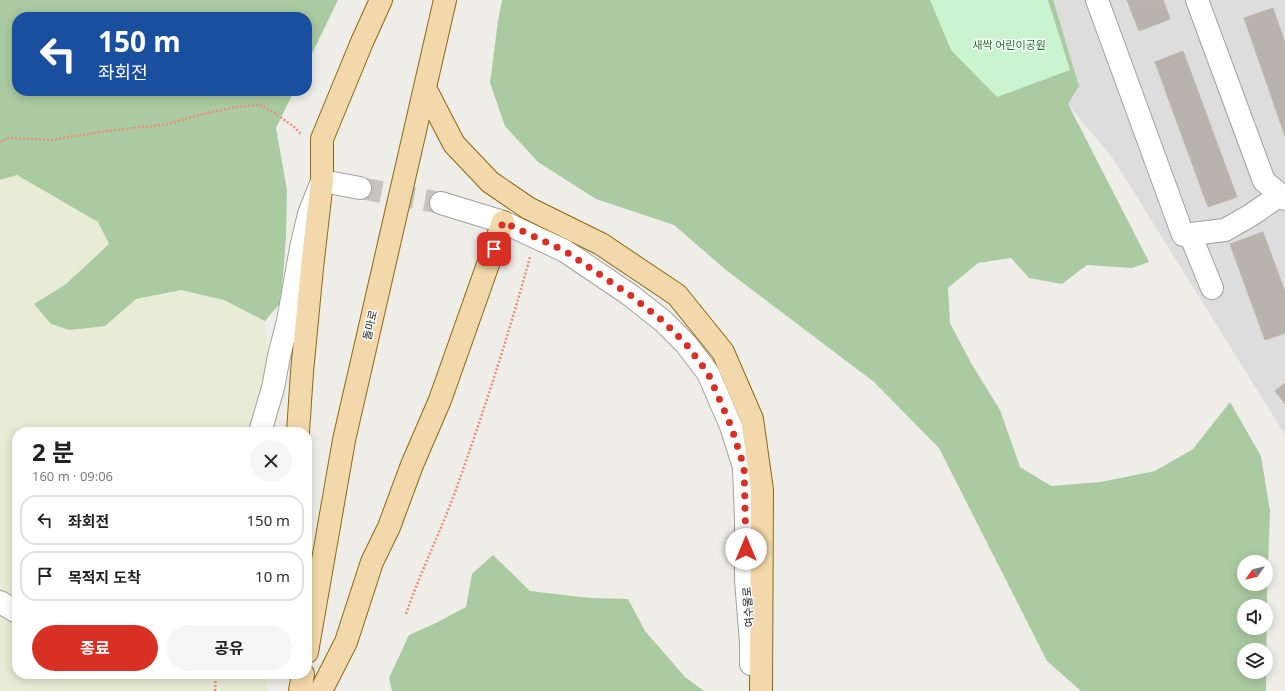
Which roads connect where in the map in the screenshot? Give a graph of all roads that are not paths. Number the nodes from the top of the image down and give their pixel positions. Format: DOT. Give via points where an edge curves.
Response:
graph roads {
  1 [pos="382,0"];
  2 [pos="445,0"];
  3 [pos="1097,0"];
  4 [pos="1197,0"];
  5 [pos="425,88"];
  6 [pos="322,181"];
  7 [pos="360,188"];
  8 [pos="1283,197"];
  9 [pos="441,203"];
  10 [pos="503,222"];
  11 [pos="1190,234"];
  12 [pos="1212,288"];
  13 [pos="261,427"];
  14 [pos="298,427"];
  15 [pos="0,602"];
  16 [pos="12,609"];
  17 [pos="312,623"];
  18 [pos="287,679"];
  19 [pos="302,679"];
  20 [pos="288,691"];
  21 [pos="300,691"];
  22 [pos="321,691"];
  23 [pos="750,691"];
  24 [pos="761,691"];
  1 -- 6 [label="main road" via="322,139"];
  2 -- 5 [label="main road, 돌마로"];
  3 -- 11 [label="street" via="1183,235"];
  4 -- 8 [label="street" via="1264,181"];
  5 -- 17 [label="main road, 돌마로" via="344,440"];
  5 -- 24 [label="main road" via="454,144 490,182 528,208 601,244 677,294 723,352 752,419 762,490"];
  6 -- 7 [label="street"];
  6 -- 13 [label="street" via="309,214 288,321"];
  6 -- 14 [label="main road"];
  8 -- 11 [label="street" via="1225,230"];
  9 -- 10 [label="street, 여수울로"];
  10 -- 22 [label="main road" via="442,393 389,527 372,562 346,642"];
  10 -- 23 [label="street, 여수울로" via="565,251 607,279 663,321 686,344 708,373 731,426 744,467 746,580 751,642"];
  11 -- 12 [label="street"];
  15 -- 16 [label="street"];
  18 -- 20 [label="main road"];
  19 -- 21 [label="main road"];
}
